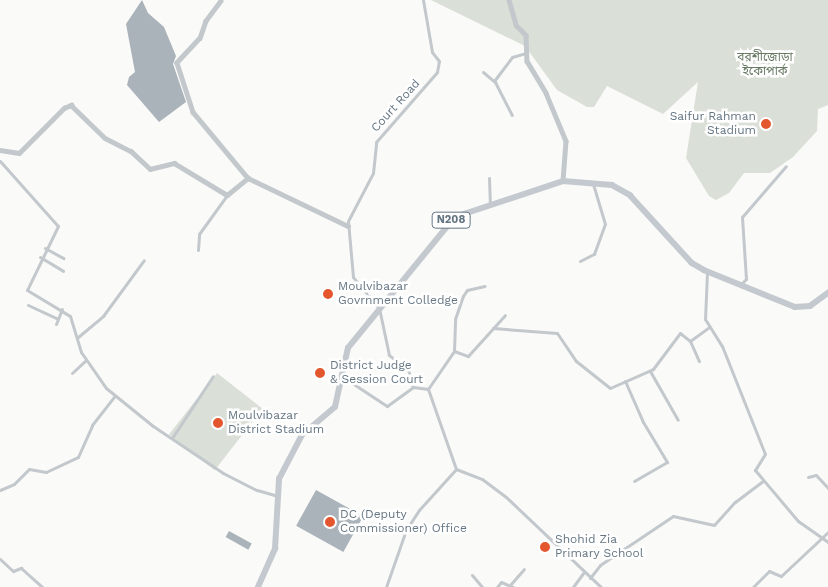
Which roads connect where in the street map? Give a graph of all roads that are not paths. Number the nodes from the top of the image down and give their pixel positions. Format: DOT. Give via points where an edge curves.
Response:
graph roads {
  1 [pos="423,0"];
  2 [pos="508,0"];
  3 [pos="221,1"];
  4 [pos="526,53"];
  5 [pos="483,72"];
  6 [pos="494,80"];
  7 [pos="512,116"];
  8 [pos="0,150"];
  9 [pos="0,161"];
  10 [pos="786,166"];
  11 [pos="248,178"];
  12 [pos="489,178"];
  13 [pos="563,181"];
  14 [pos="592,183"];
  15 [pos="227,195"];
  16 [pos="490,204"];
  17 [pos="348,226"];
  18 [pos="46,248"];
  19 [pos="198,250"];
  20 [pos="40,257"];
  21 [pos="63,258"];
  22 [pos="144,260"];
  23 [pos="580,260"];
  24 [pos="63,272"];
  25 [pos="707,272"];
  26 [pos="740,284"];
  27 [pos="485,286"];
  28 [pos="828,293"];
  29 [pos="28,305"];
  30 [pos="379,308"];
  31 [pos="62,309"];
  32 [pos="505,315"];
  33 [pos="58,319"];
  34 [pos="56,324"];
  35 [pos="709,327"];
  36 [pos="493,328"];
  37 [pos="78,337"];
  38 [pos="690,341"];
  39 [pos="454,351"];
  40 [pos="86,360"];
  41 [pos="700,361"];
  42 [pos="650,371"];
  43 [pos="72,373"];
  44 [pos="213,376"];
  45 [pos="343,377"];
  46 [pos="625,381"];
  47 [pos="414,386"];
  48 [pos="428,389"];
  49 [pos="114,397"];
  50 [pos="678,420"];
  51 [pos="172,438"];
  52 [pos="456,468"];
  53 [pos="808,478"];
  54 [pos="634,481"];
  55 [pos="762,482"];
  56 [pos="828,488"];
  57 [pos="0,490"];
  58 [pos="275,494"];
  59 [pos="828,532"];
  60 [pos="821,538"];
  61 [pos="828,542"];
  62 [pos="0,559"];
  63 [pos="524,569"];
  64 [pos="583,573"];
  65 [pos="472,575"];
  66 [pos="590,578"];
  67 [pos="511,586"];
  68 [pos="42,587"];
  69 [pos="258,587"];
  70 [pos="386,587"];
  71 [pos="482,587"];
  72 [pos="497,587"];
  73 [pos="573,587"];
  74 [pos="601,587"];
  75 [pos="753,587"];
  1 -- 17 [label="street, Court Road" via="432,52 438,61 437,72 376,142 373,173 352,207"];
  2 -- 4 [label="street" via="516,25 526,34"];
  3 -- 11 [label="street" via="206,21 200,38 177,63 194,112"];
  4 -- 6 [label="street" via="512,57"];
  4 -- 13 [label="street" via="566,141"];
  5 -- 6 [label="street"];
  6 -- 7 [label="street"];
  8 -- 15 [label="street" via="19,153 64,108 71,105 105,138 131,151 150,169 169,162 178,164"];
  9 -- 18 [label="street" via="58,224"];
  10 -- 26 [label="street" via="742,217 746,278"];
  11 -- 15 [label="street"];
  11 -- 17 [label="street"];
  12 -- 16 [label="street"];
  13 -- 14 [label="highway, N208"];
  13 -- 16 [label="highway, N208"];
  14 -- 23 [label="street" via="605,224 594,254"];
  14 -- 25 [label="highway, N208" via="622,189 692,263"];
  15 -- 19 [label="street" via="199,234"];
  16 -- 30 [label="highway, N208" via="469,210 445,225"];
  17 -- 30 [label="street, Court Road" via="353,277"];
  18 -- 20 [label="street"];
  18 -- 21 [label="street"];
  20 -- 24 [label="street"];
  20 -- 31 [label="street" via="27,290"];
  22 -- 37 [label="street" via="103,316"];
  25 -- 26 [label="highway, N208"];
  25 -- 35 [label="street" via="704,314"];
  26 -- 28 [label="highway, N208" via="795,307 810,306"];
  27 -- 39 [label="street" via="467,290 459,303"];
  29 -- 33 [label="street"];
  30 -- 45 [label="highway, N208" via="348,348"];
  30 -- 47 [label="street" via="389,354 408,369"];
  31 -- 33 [label="street"];
  31 -- 37 [label="street" via="70,316"];
  32 -- 36 [label="street"];
  33 -- 34 [label="street"];
  35 -- 38 [label="street"];
  35 -- 55 [label="street" via="722,346 765,456 756,465"];
  36 -- 39 [label="street" via="468,356"];
  36 -- 46 [label="street" via="554,332 576,361 607,387"];
  37 -- 40 [label="street"];
  38 -- 41 [label="street"];
  38 -- 42 [label="street" via="680,333"];
  39 -- 48 [label="street"];
  40 -- 43 [label="street"];
  40 -- 49 [label="street"];
  42 -- 46 [label="street"];
  42 -- 50 [label="street"];
  44 -- 51 [label="street"];
  45 -- 47 [label="street" via="387,406"];
  45 -- 58 [label="highway, N208" via="335,407 302,434 279,479"];
  46 -- 54 [label="street" via="642,422 667,462"];
  47 -- 48 [label="street"];
  48 -- 52 [label="street"];
  49 -- 51 [label="street"];
  49 -- 57 [label="street" via="92,425 78,457 46,472 29,469 14,484"];
  51 -- 58 [label="street" via="236,481"];
  52 -- 64 [label="street" via="482,480"];
  52 -- 70 [label="street" via="406,530"];
  53 -- 56 [label="street" via="816,475"];
  55 -- 60 [label="street" via="798,521"];
  55 -- 66 [label="street" via="735,502 714,526 673,516 600,565"];
  58 -- 69 [label="highway, N208" via="275,549"];
  59 -- 60 [label="street"];
  60 -- 61 [label="street"];
  60 -- 75 [label="street" via="781,576 770,572"];
  62 -- 68 [label="street" via="13,571 21,568"];
  63 -- 67 [label="street"];
  64 -- 66 [label="street"];
  64 -- 73 [label="street"];
  65 -- 71 [label="street"];
  66 -- 74 [label="street"];
  67 -- 72 [label="street" via="501,582"];
}
